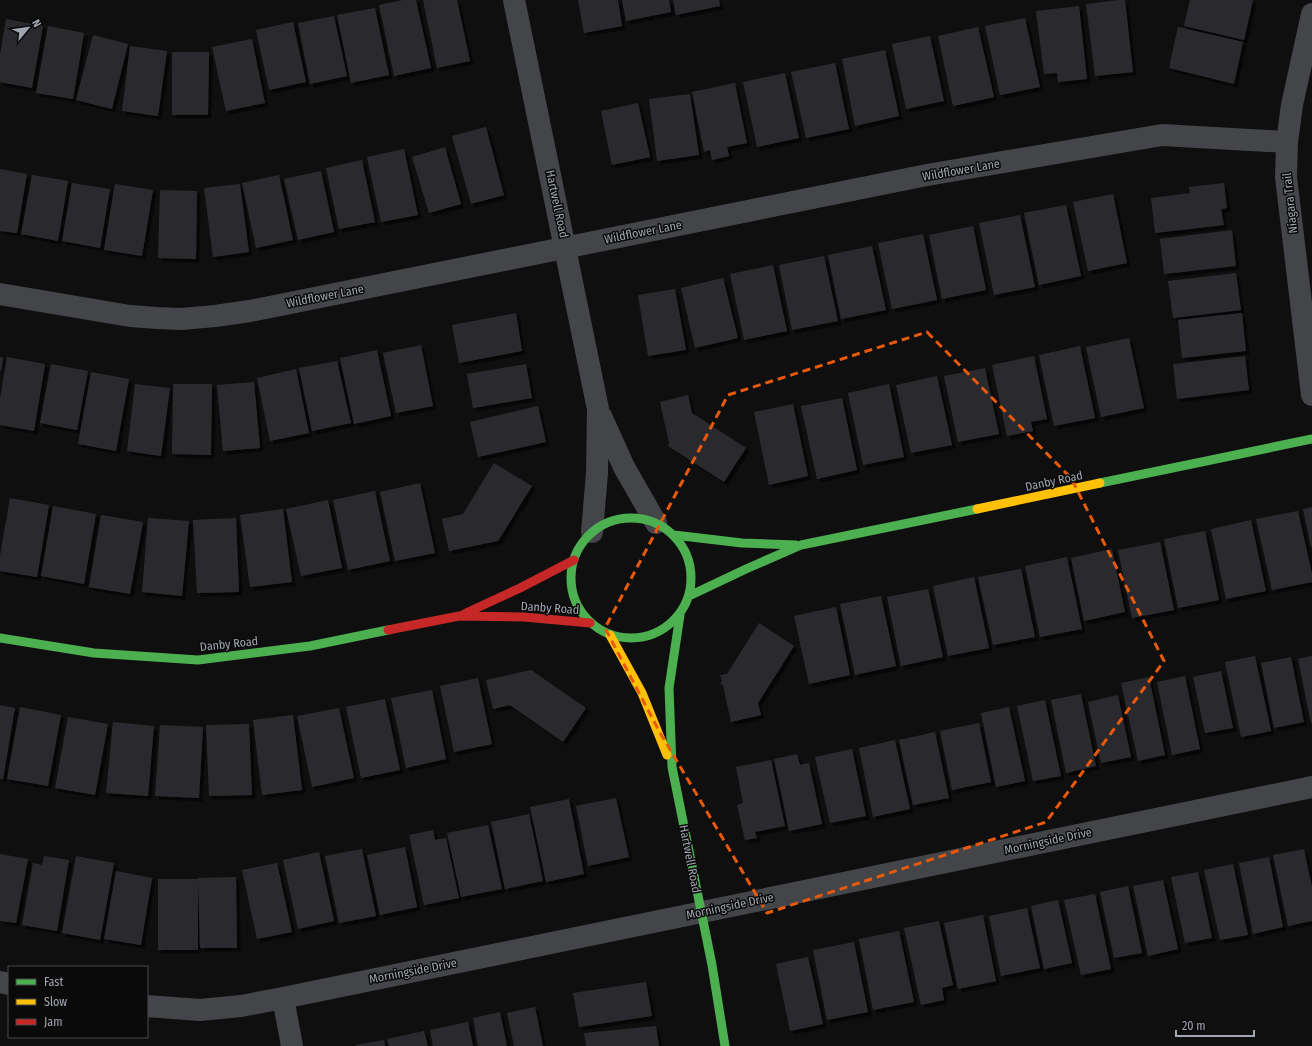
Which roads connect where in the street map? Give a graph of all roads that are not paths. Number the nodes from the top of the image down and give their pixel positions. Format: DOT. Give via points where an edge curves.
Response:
graph roads {
  1 [pos="514,0"];
  2 [pos="1312,14"];
  3 [pos="1287,142"];
  4 [pos="566,247"];
  5 [pos="0,294"];
  6 [pos="1312,395"];
  7 [pos="598,409"];
  8 [pos="1312,439"];
  9 [pos="656,523"];
  10 [pos="592,532"];
  11 [pos="674,535"];
  12 [pos="801,546"];
  13 [pos="574,560"];
  14 [pos="689,596"];
  15 [pos="680,615"];
  16 [pos="459,616"];
  17 [pos="590,623"];
  18 [pos="610,635"];
  19 [pos="0,638"];
  20 [pos="672,767"];
  21 [pos="1312,787"];
  22 [pos="701,913"];
  23 [pos="283,998"];
  24 [pos="148,1006"];
  25 [pos="292,1046"];
  26 [pos="725,1046"];
  1 -- 4 [label="street, Hartwell Road"];
  2 -- 3 [label="street, Niagara Trail" via="1292,104"];
  3 -- 4 [label="street, Wildflower Lane" via="1162,135 927,175"];
  3 -- 6 [label="street, Niagara Trail" via="1286,177"];
  4 -- 5 [label="street, Wildflower Lane" via="250,311 181,319 130,316"];
  4 -- 7 [label="street, Hartwell Road"];
  7 -- 9 [label="street, Hartwell Road" via="624,467"];
  7 -- 10 [label="street, Hartwell Road" via="597,473"];
  8 -- 12 [label="street, Danby Road"];
  9 -- 10 [label="street" via="624,518 602,525"];
  9 -- 11 [label="street"];
  10 -- 13 [label="street" via="578,550"];
  11 -- 12 [label="street, Danby Road" via="742,543"];
  11 -- 14 [label="street" via="690,563 692,585"];
  12 -- 14 [label="street, Danby Road"];
  13 -- 16 [label="street, Danby Road"];
  13 -- 17 [label="street" via="571,571 573,594 577,605"];
  14 -- 15 [label="street"];
  15 -- 18 [label="street" via="664,630 643,638"];
  15 -- 20 [label="street, Hartwell Road" via="670,688"];
  16 -- 17 [label="street, Danby Road" via="524,617"];
  16 -- 19 [label="street, Danby Road" via="310,646 198,660 94,653"];
  17 -- 18 [label="street"];
  18 -- 20 [label="street, Hartwell Road" via="642,693"];
  20 -- 22 [label="street, Hartwell Road"];
  21 -- 22 [label="street, Morningside Drive"];
  22 -- 23 [label="street, Morningside Drive"];
  22 -- 26 [label="street, Hartwell Road"];
  23 -- 24 [label="street, Morningside Drive" via="200,1010"];
  23 -- 25 [label="street"];
}
